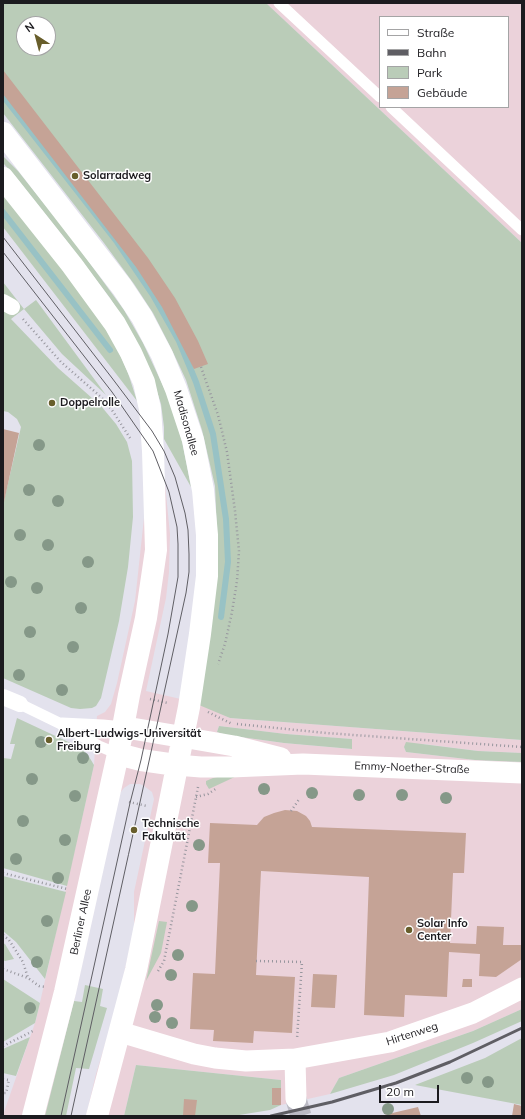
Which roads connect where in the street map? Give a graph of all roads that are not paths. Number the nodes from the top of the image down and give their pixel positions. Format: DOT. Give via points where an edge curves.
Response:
graph roads {
  1 [pos="279,3"];
  2 [pos="379,96"];
  3 [pos="392,108"];
  4 [pos="3,133"];
  5 [pos="3,178"];
  6 [pos="522,230"];
  7 [pos="3,697"];
  8 [pos="20,704"];
  9 [pos="59,723"];
  10 [pos="123,727"];
  11 [pos="182,737"];
  12 [pos="118,754"];
  13 [pos="303,764"];
  14 [pos="176,765"];
  15 [pos="522,772"];
  16 [pos="522,988"];
  17 [pos="120,1032"];
  18 [pos="295,1059"];
  19 [pos="296,1099"];
  20 [pos="33,1116"];
  21 [pos="97,1116"];
  1 -- 2 [label="lane"];
  3 -- 6 [label="lane"];
  4 -- 11 [label="main road, Madisonallee" via="122,287 142,317 162,355 193,440 203,490 207,576"];
  5 -- 10 [label="main road" via="116,324 144,382 150,409 156,550 146,618"];
  7 -- 8 [label="street"];
  8 -- 9 [label="lane"];
  9 -- 10 [label="lane"];
  9 -- 12 [label="lane"];
  10 -- 11 [label="main road"];
  10 -- 12 [label="main road, Berliner Allee"];
  11 -- 13 [label="street, Emmy-Noether-Straße" via="234,746"];
  11 -- 14 [label="main road, Madisonallee"];
  12 -- 14 [label="main road"];
  12 -- 20 [label="main road, Berliner Allee" via="65,992"];
  13 -- 14 [label="street, Emmy-Noether-Straße" via="231,767"];
  13 -- 15 [label="street, Emmy-Noether-Straße"];
  14 -- 17 [label="main road" via="136,970"];
  16 -- 18 [label="street, Hirtenweg" via="473,1013 390,1042"];
  17 -- 18 [label="street, Hirtenweg" via="215,1058 246,1061"];
  17 -- 21 [label="main road"];
  18 -- 19 [label="street"];
}
